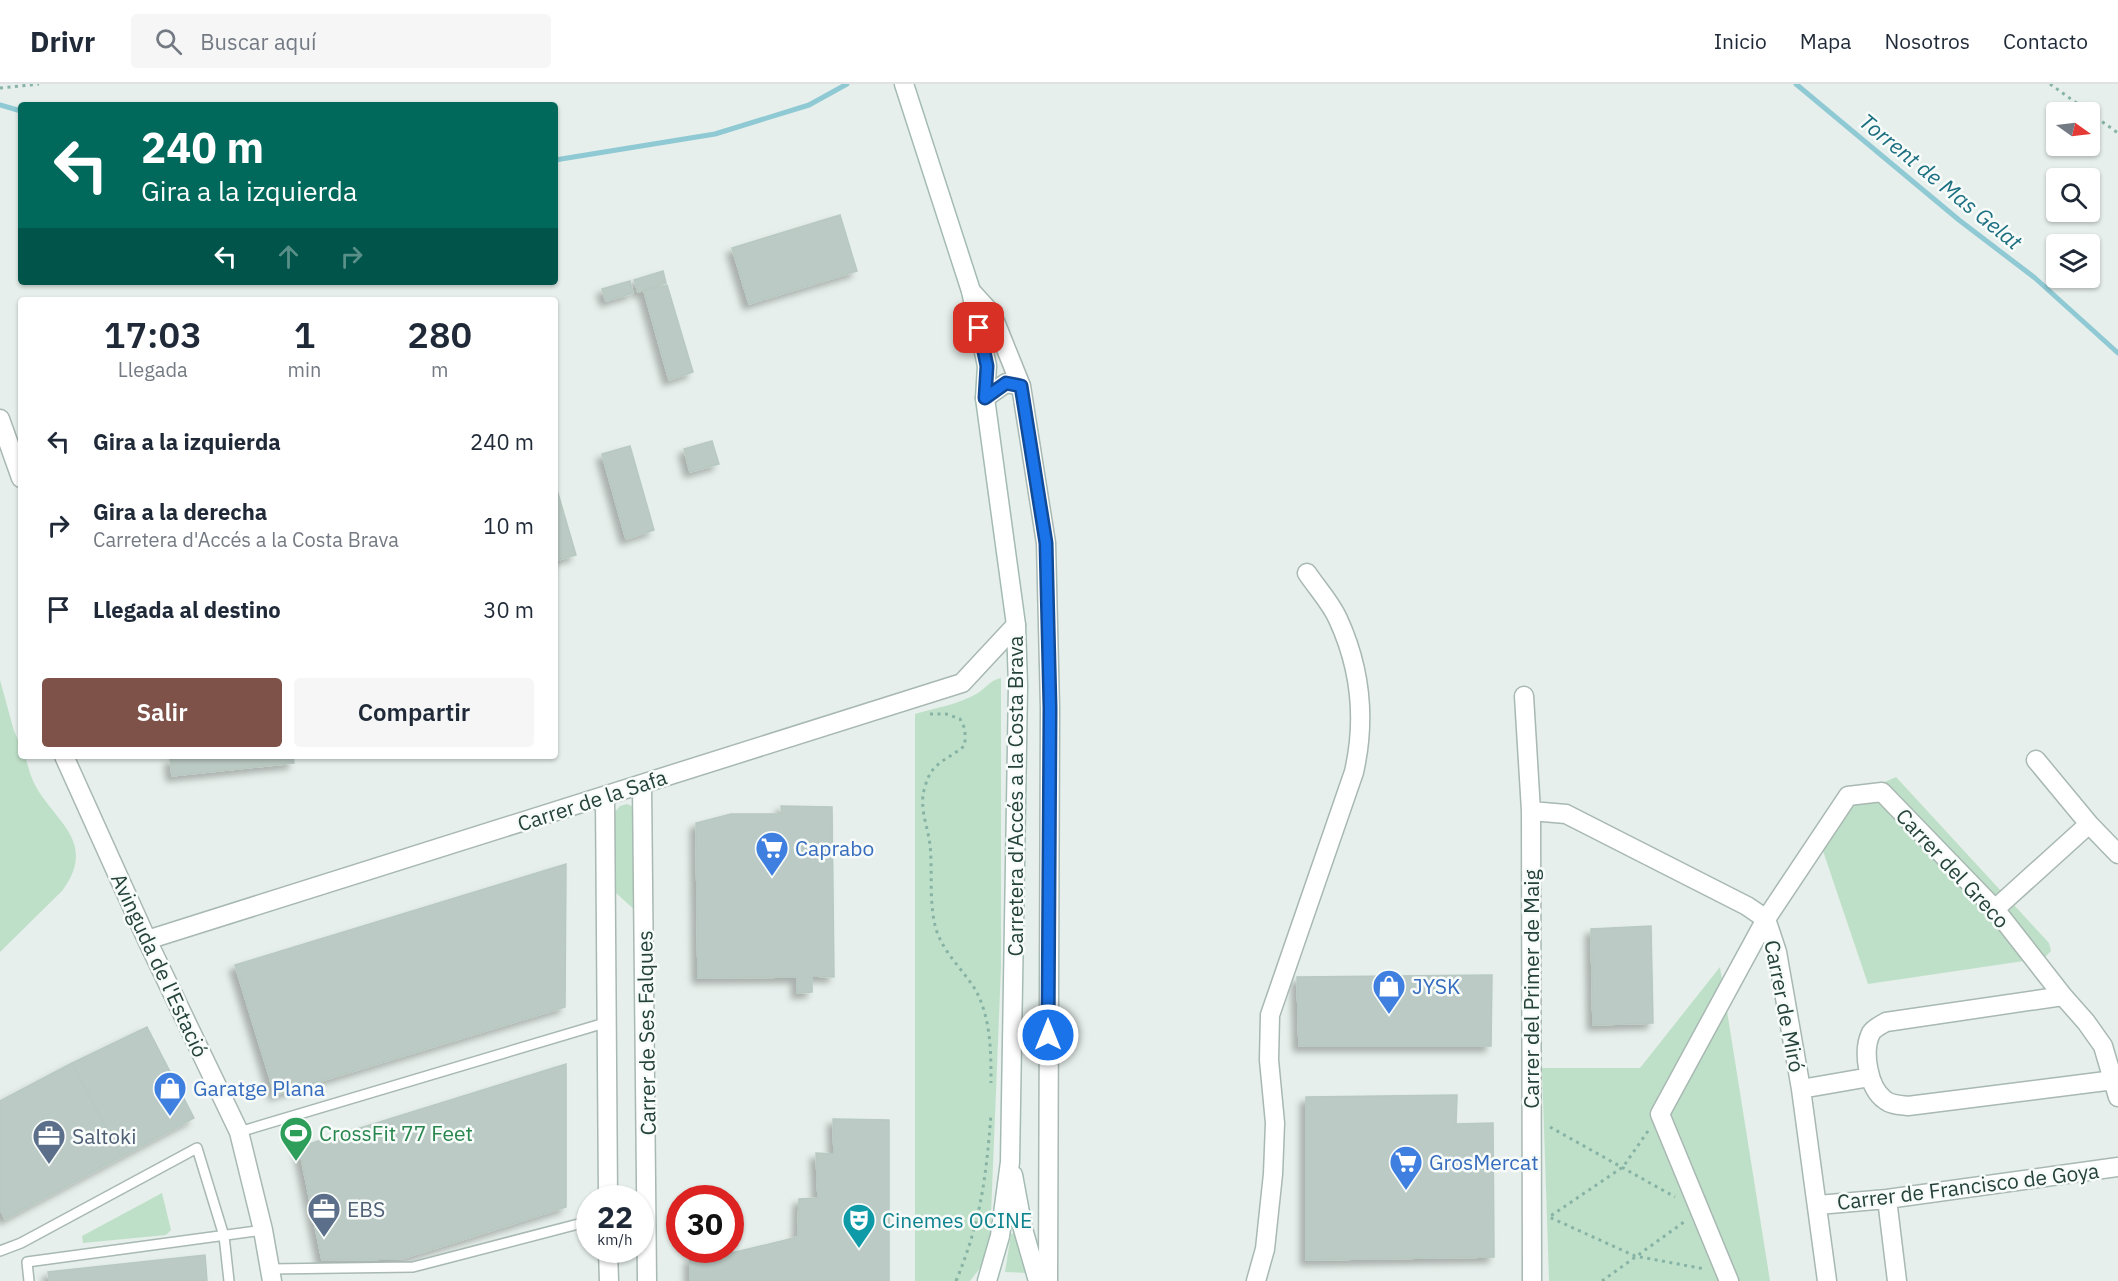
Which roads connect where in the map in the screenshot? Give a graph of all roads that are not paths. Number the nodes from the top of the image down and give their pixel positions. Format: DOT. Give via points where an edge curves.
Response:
graph roads {
  1 [pos="903,84"];
  2 [pos="970,291"];
  3 [pos="1021,386"];
  4 [pos="985,398"];
  5 [pos="0,419"];
  6 [pos="18,470"];
  7 [pos="1307,573"];
  8 [pos="1016,625"];
  9 [pos="1524,696"];
  10 [pos="65,759"];
  11 [pos="2036,760"];
  12 [pos="642,784"];
  13 [pos="605,797"];
  14 [pos="1531,811"];
  15 [pos="2089,824"];
  16 [pos="2118,854"];
  17 [pos="1995,909"];
  18 [pos="1766,919"];
  19 [pos="147,940"];
  20 [pos="2063,996"];
  21 [pos="608,1022"];
  22 [pos="1870,1077"];
  23 [pos="1801,1089"];
  24 [pos="2116,1089"];
  25 [pos="238,1132"];
  26 [pos="1010,1162"];
  27 [pos="2118,1167"];
  28 [pos="608,1185"];
  29 [pos="1887,1199"];
  30 [pos="1818,1205"];
  31 [pos="576,1225"];
  32 [pos="263,1230"];
  33 [pos="224,1236"];
  34 [pos="21,1243"];
  35 [pos="0,1251"];
  36 [pos="27,1262"];
  37 [pos="608,1263"];
  38 [pos="271,1275"];
  39 [pos="1727,1277"];
  40 [pos="29,1281"];
  41 [pos="229,1281"];
  42 [pos="609,1281"];
  43 [pos="647,1281"];
  44 [pos="987,1281"];
  45 [pos="1038,1281"];
  46 [pos="1048,1281"];
  47 [pos="1256,1281"];
  48 [pos="1532,1281"];
  49 [pos="1827,1281"];
  50 [pos="1897,1281"];
  1 -- 2 [label="street, Carretera d'Accés a la Costa Brava"];
  2 -- 3 [label="street" via="992,314"];
  2 -- 4 [label="street, Carretera d'Accés a la Costa Brava" via="987,366"];
  3 -- 4 [label="street" via="1006,383"];
  3 -- 46 [label="street" via="1046,543 1050,708"];
  4 -- 8 [label="street, Carretera d'Accés a la Costa Brava"];
  5 -- 6 [label="street"];
  7 -- 47 [label="street" via="1338,618 1359,682 1361,742 1270,1014 1273,1174 1265,1249"];
  8 -- 12 [label="street, Carrer de la Safa" via="962,683"];
  8 -- 26 [label="street, Carretera d'Accés a la Costa Brava"];
  9 -- 14 [label="street, Carrer del Primer de Maig"];
  10 -- 19 [label="street, Avinguda de l'Estació"];
  11 -- 15 [label="street"];
  12 -- 13 [label="street, Carrer de la Safa"];
  12 -- 43 [label="street, Carrer de Ses Falques"];
  13 -- 19 [label="street, Carrer de la Safa"];
  13 -- 21 [label="street, Carrer de Ses Falques"];
  14 -- 18 [label="street, Carrer de Miró" via="1566,814"];
  14 -- 48 [label="street, Carrer del Primer de Maig"];
  15 -- 16 [label="street"];
  15 -- 17 [label="street"];
  17 -- 18 [label="street, Carrer del Greco" via="1882,792 1848,796"];
  17 -- 20 [label="street, Carrer del Greco"];
  18 -- 23 [label="street, Carrer de Miró" via="1777,952"];
  18 -- 39 [label="street" via="1660,1114"];
  19 -- 25 [label="street, Avinguda de l'Estació"];
  20 -- 22 [label="street" via="1887,1022 1872,1031 1867,1046"];
  20 -- 24 [label="street, Carrer del Greco" via="2103,1046"];
  21 -- 25 [label="lane"];
  21 -- 28 [label="street, Carrer de Ses Falques"];
  22 -- 23 [label="street"];
  22 -- 24 [label="street" via="1884,1100 1908,1106"];
  23 -- 30 [label="street, Carrer de Miró"];
  25 -- 32 [label="street, Avinguda de l'Estació"];
  26 -- 44 [label="street, Carretera d'Accés a la Costa Brava" via="1000,1236"];
  26 -- 45 [label="street, Carretera d'Accés a la Costa Brava"];
  27 -- 29 [label="street, Carrer de Francisco de Goya"];
  29 -- 30 [label="street, Carrer de Francisco de Goya"];
  29 -- 50 [label="street"];
  30 -- 49 [label="street, Carrer de Miró"];
  31 -- 38 [label="lane" via="413,1267"];
  32 -- 33 [label="lane"];
  32 -- 38 [label="street, Avinguda de l'Estació"];
  33 -- 34 [label="lane" via="197,1148"];
  33 -- 36 [label="lane"];
  33 -- 41 [label="lane"];
  34 -- 35 [label="lane"];
  34 -- 36 [label="lane"];
  36 -- 40 [label="lane"];
  37 -- 42 [label="street"];
}
